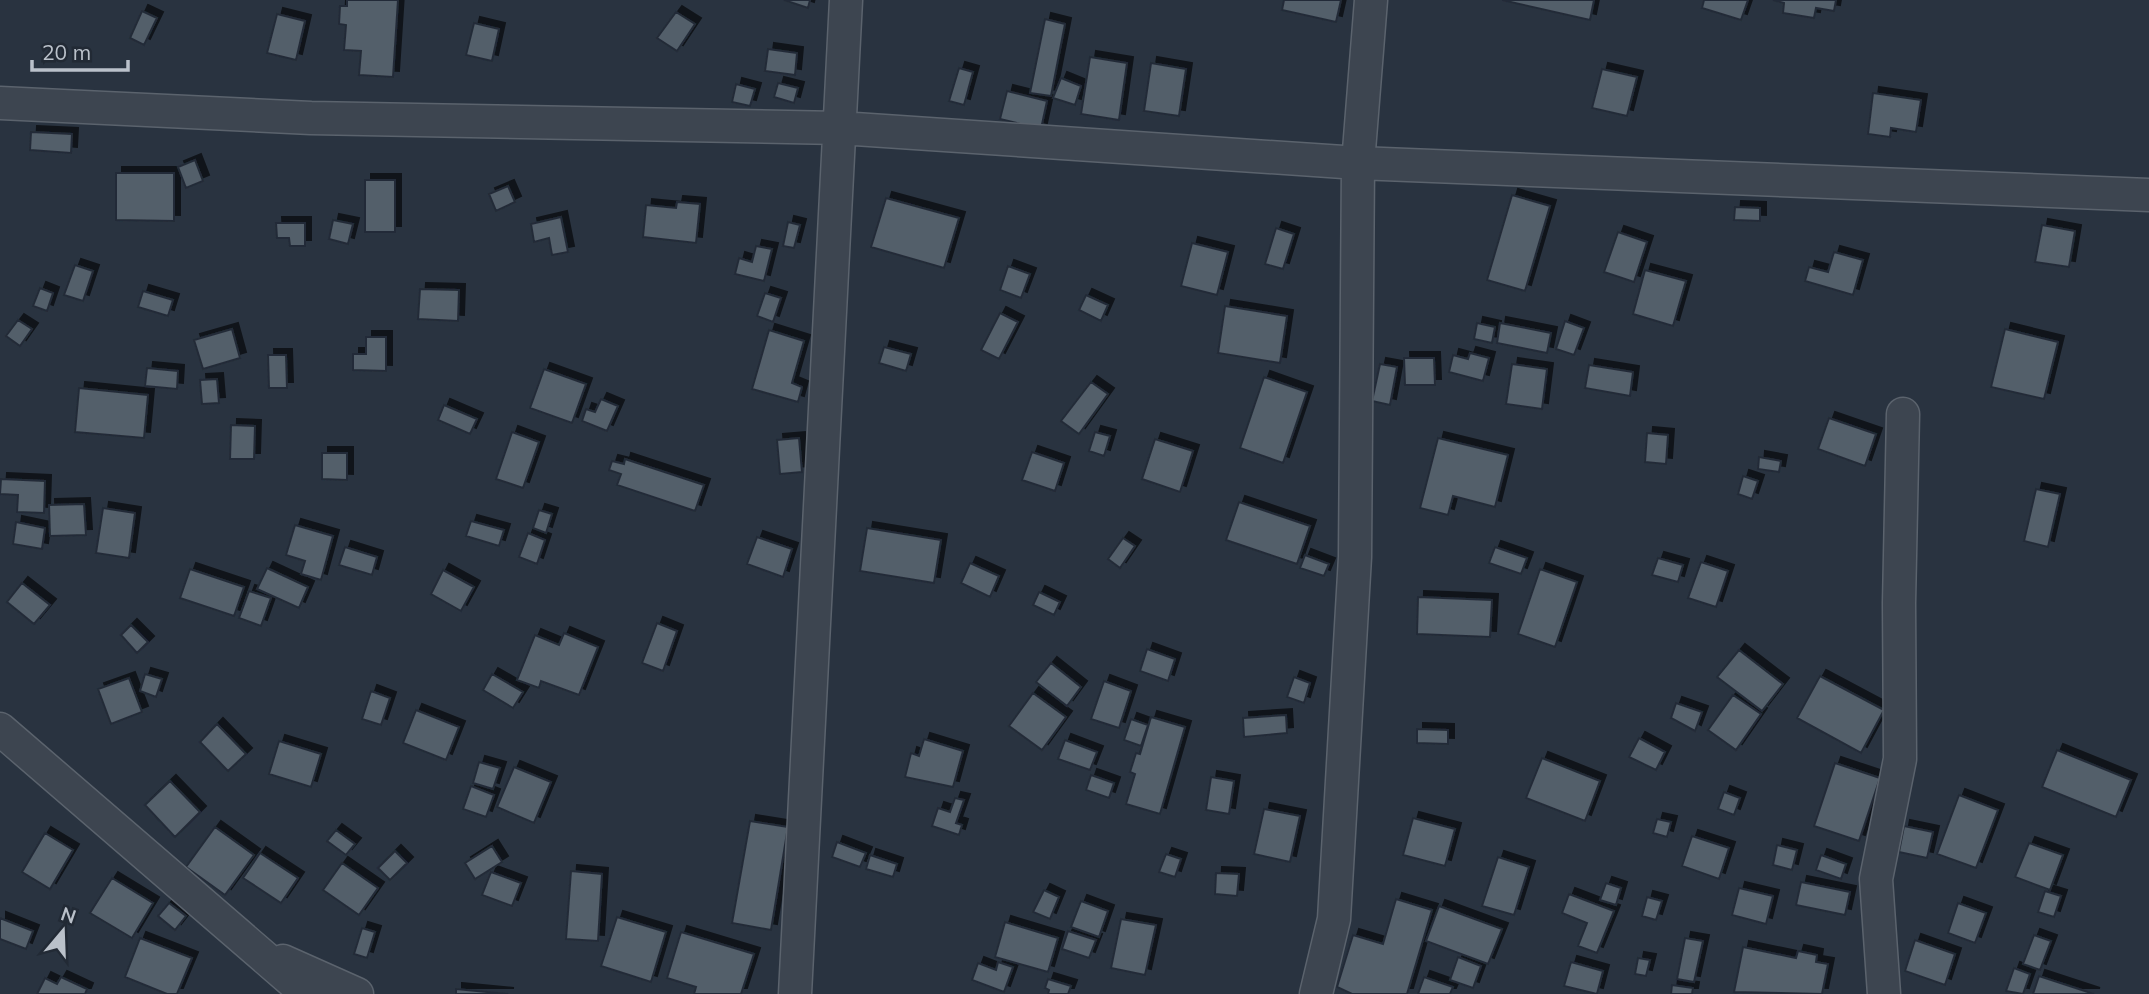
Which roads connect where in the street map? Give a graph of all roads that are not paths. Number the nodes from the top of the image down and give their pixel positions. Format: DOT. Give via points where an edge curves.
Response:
graph roads {
  1 [pos="846,0"];
  2 [pos="1371,0"];
  3 [pos="0,103"];
  4 [pos="840,128"];
  5 [pos="1358,163"];
  6 [pos="2149,195"];
  7 [pos="1903,414"];
  8 [pos="0,729"];
  9 [pos="259,950"];
  10 [pos="307,994"];
  11 [pos="357,994"];
  12 [pos="795,994"];
  13 [pos="1317,994"];
  14 [pos="1884,994"];
  1 -- 4 [label="street"];
  2 -- 5 [label="street"];
  3 -- 4 [label="street" via="311,118"];
  4 -- 5 [label="street"];
  4 -- 12 [label="street"];
  5 -- 6 [label="street"];
  5 -- 13 [label="street" via="1355,557 1334,919"];
  7 -- 14 [label="street" via="1900,759 1876,879"];
  8 -- 9 [label="street"];
  9 -- 10 [label="street"];
  9 -- 11 [label="street"];
}
